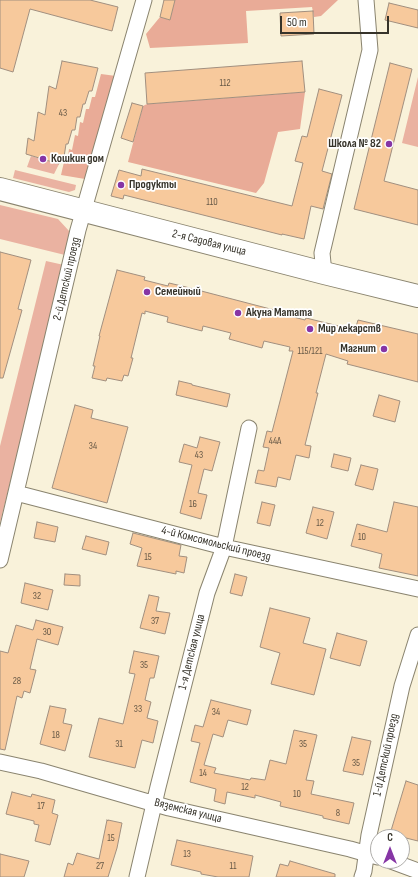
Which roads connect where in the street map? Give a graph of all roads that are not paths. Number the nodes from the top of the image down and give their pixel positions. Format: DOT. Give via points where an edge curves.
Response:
graph roads {
  1 [pos="144,0"];
  2 [pos="366,0"];
  3 [pos="0,189"];
  4 [pos="84,211"];
  5 [pos="324,273"];
  6 [pos="418,296"];
  7 [pos="249,428"];
  8 [pos="16,493"];
  9 [pos="224,547"];
  10 [pos="0,560"];
  11 [pos="418,589"];
  12 [pos="418,635"];
  13 [pos="0,762"];
  14 [pos="155,803"];
  15 [pos="370,829"];
  16 [pos="370,830"];
  17 [pos="370,842"];
  18 [pos="370,854"];
  19 [pos="370,859"];
  20 [pos="137,877"];
  21 [pos="362,877"];
  1 -- 4 [label="street, 2-й Детский проезд"];
  2 -- 5 [label="street" via="370,50 322,253"];
  3 -- 4 [label="street, 2-я Садовая улица"];
  4 -- 5 [label="street, 2-я Садовая улица"];
  4 -- 8 [label="street, 2-й Детский проезд"];
  5 -- 6 [label="street, 2-я Садовая улица"];
  7 -- 9 [label="street, 1-я Детская улица"];
  8 -- 9 [label="street, 4-й Комсомольский проезд"];
  8 -- 10 [label="street, 2-й Детский проезд"];
  9 -- 11 [label="street, 4-й Комсомольский проезд"];
  9 -- 14 [label="street, 1-я Детская улица" via="207,594"];
  12 -- 15 [label="street, 1-й Детский проезд" via="402,686"];
  13 -- 14 [label="street, Вяземская улица" via="40,770"];
  14 -- 18 [label="street, Вяземская улица"];
  14 -- 20 [label="street, 1-я Детская улица"];
  16 -- 17 [label="street, 1-й Детский проезд"];
  19 -- 21 [label="street, 1-й Детский проезд"];
}
